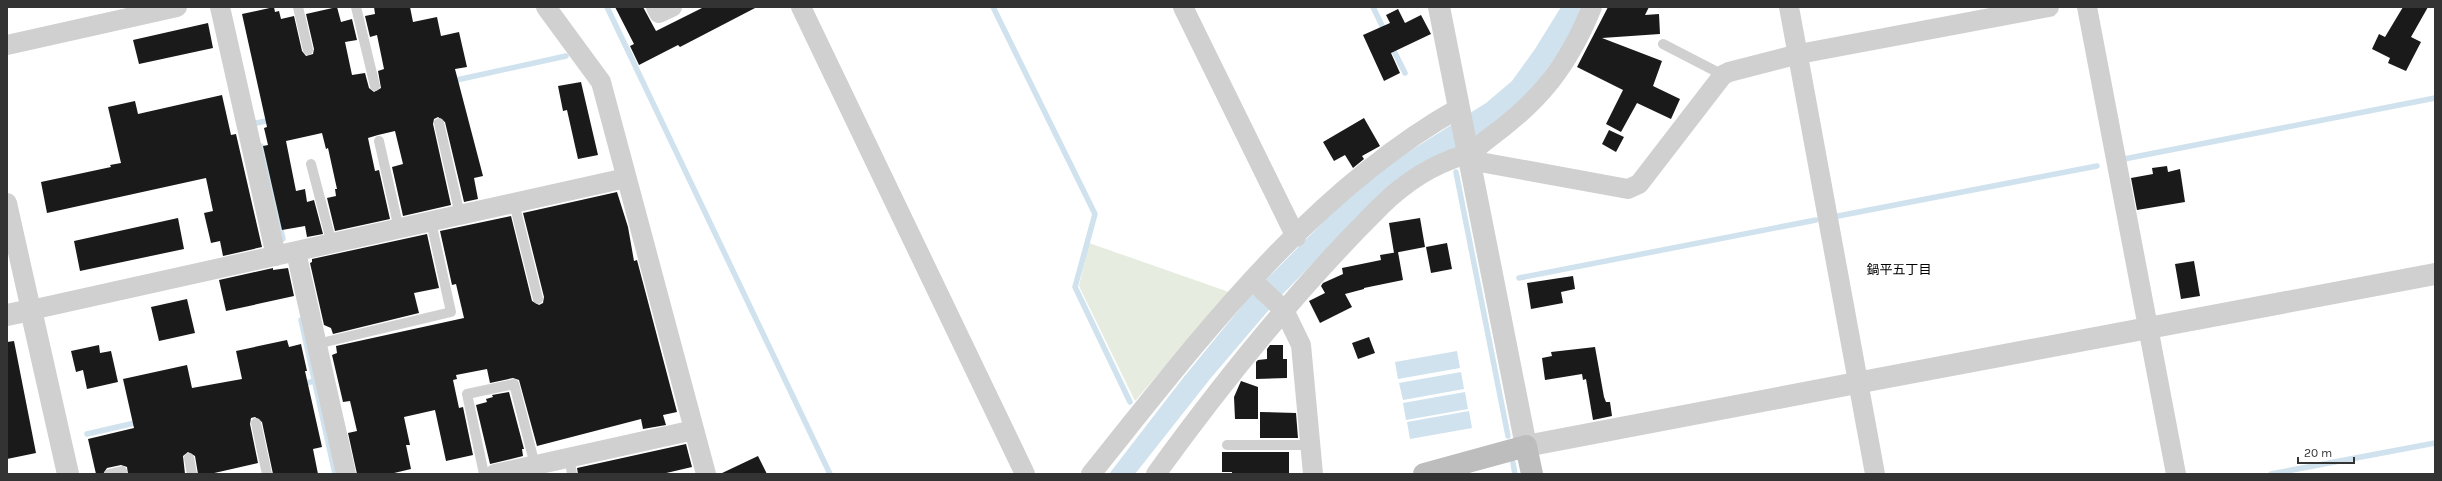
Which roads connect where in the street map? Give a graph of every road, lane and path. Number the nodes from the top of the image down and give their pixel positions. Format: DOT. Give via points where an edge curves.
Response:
graph roads {
  1 [pos="177,7"];
  2 [pos="220,7"];
  3 [pos="298,7"];
  4 [pos="356,7"];
  5 [pos="546,7"];
  6 [pos="656,7"];
  7 [pos="672,7"];
  8 [pos="801,7"];
  9 [pos="1183,7"];
  10 [pos="1439,7"];
  11 [pos="1592,7"];
  12 [pos="1789,7"];
  13 [pos="2049,7"];
  14 [pos="2087,7"];
  15 [pos="1663,44"];
  16 [pos="7,45"];
  17 [pos="308,50"];
  18 [pos="1799,54"];
  19 [pos="1723,75"];
  20 [pos="374,86"];
  21 [pos="1460,112"];
  22 [pos="439,123"];
  23 [pos="379,141"];
  24 [pos="1468,153"];
  25 [pos="311,164"];
  26 [pos="626,178"];
  27 [pos="7,203"];
  28 [pos="514,203"];
  29 [pos="460,215"];
  30 [pos="431,222"];
  31 [pos="398,229"];
  32 [pos="1296,237"];
  33 [pos="332,244"];
  34 [pos="296,252"];
  35 [pos="276,256"];
  36 [pos="2435,274"];
  37 [pos="1255,283"];
  38 [pos="538,299"];
  39 [pos="1281,307"];
  40 [pos="31,310"];
  41 [pos="7,315"];
  42 [pos="2147,326"];
  43 [pos="317,344"];
  44 [pos="1857,384"];
  45 [pos="256,423"];
  46 [pos="694,430"];
  47 [pos="1227,445"];
  48 [pos="1310,445"];
  49 [pos="1526,446"];
  50 [pos="189,458"];
  51 [pos="535,465"];
  52 [pos="571,466"];
  53 [pos="122,471"];
  54 [pos="68,474"];
  55 [pos="109,474"];
  56 [pos="192,474"];
  57 [pos="267,474"];
  58 [pos="346,474"];
  59 [pos="484,474"];
  60 [pos="495,474"];
  61 [pos="706,474"];
  62 [pos="1025,474"];
  63 [pos="1091,474"];
  64 [pos="1156,474"];
  65 [pos="1313,474"];
  66 [pos="1424,474"];
  67 [pos="1532,474"];
  68 [pos="1875,474"];
  69 [pos="2176,474"];
  1 -- 16 [label="street"];
  2 -- 35 [label="street"];
  3 -- 17 [label="lane"];
  4 -- 20 [label="lane"];
  5 -- 26 [label="street" via="601,82"];
  6 -- 7 [label="street" via="659,13"];
  8 -- 62 [label="street"];
  9 -- 32 [label="street"];
  10 -- 21 [label="street"];
  11 -- 24 [label="street" via="1565,62 1543,92 1515,120"];
  12 -- 18 [label="street"];
  13 -- 18 [label="street"];
  14 -- 42 [label="street"];
  15 -- 19 [label="lane"];
  18 -- 19 [label="street"];
  18 -- 44 [label="street"];
  19 -- 24 [label="street" via="1639,184 1628,189"];
  21 -- 24 [label="street"];
  21 -- 32 [label="street" via="1422,129 1356,180"];
  22 -- 29 [label="lane"];
  23 -- 31 [label="lane"];
  24 -- 39 [label="street" via="1416,177 1374,213"];
  24 -- 49 [label="street"];
  25 -- 33 [label="lane"];
  26 -- 28 [label="street"];
  26 -- 46 [label="street"];
  27 -- 40 [label="street"];
  28 -- 29 [label="street"];
  28 -- 38 [label="lane"];
  29 -- 30 [label="street"];
  30 -- 31 [label="street"];
  30 -- 43 [label="lane" via="451,312"];
  31 -- 33 [label="street"];
  32 -- 37 [label="street"];
  33 -- 34 [label="street"];
  34 -- 35 [label="street"];
  34 -- 43 [label="street"];
  35 -- 40 [label="street"];
  36 -- 42 [label="street"];
  37 -- 39 [label="street"];
  37 -- 63 [label="street" via="1221,315 1164,381"];
  39 -- 48 [label="street" via="1301,345"];
  39 -- 64 [label="street"];
  40 -- 41 [label="street"];
  40 -- 54 [label="street"];
  42 -- 44 [label="street"];
  42 -- 69 [label="street"];
  43 -- 58 [label="street"];
  44 -- 49 [label="street"];
  44 -- 68 [label="street"];
  45 -- 57 [label="lane"];
  46 -- 52 [label="street"];
  46 -- 61 [label="street"];
  47 -- 48 [label="lane"];
  48 -- 65 [label="street"];
  49 -- 66 [label="main road"];
  49 -- 67 [label="main road"];
  50 -- 56 [label="lane"];
  51 -- 52 [label="street"];
  51 -- 59 [label="lane" via="514,384 467,394"];
  51 -- 60 [label="street"];
  53 -- 55 [label="lane"];
}
